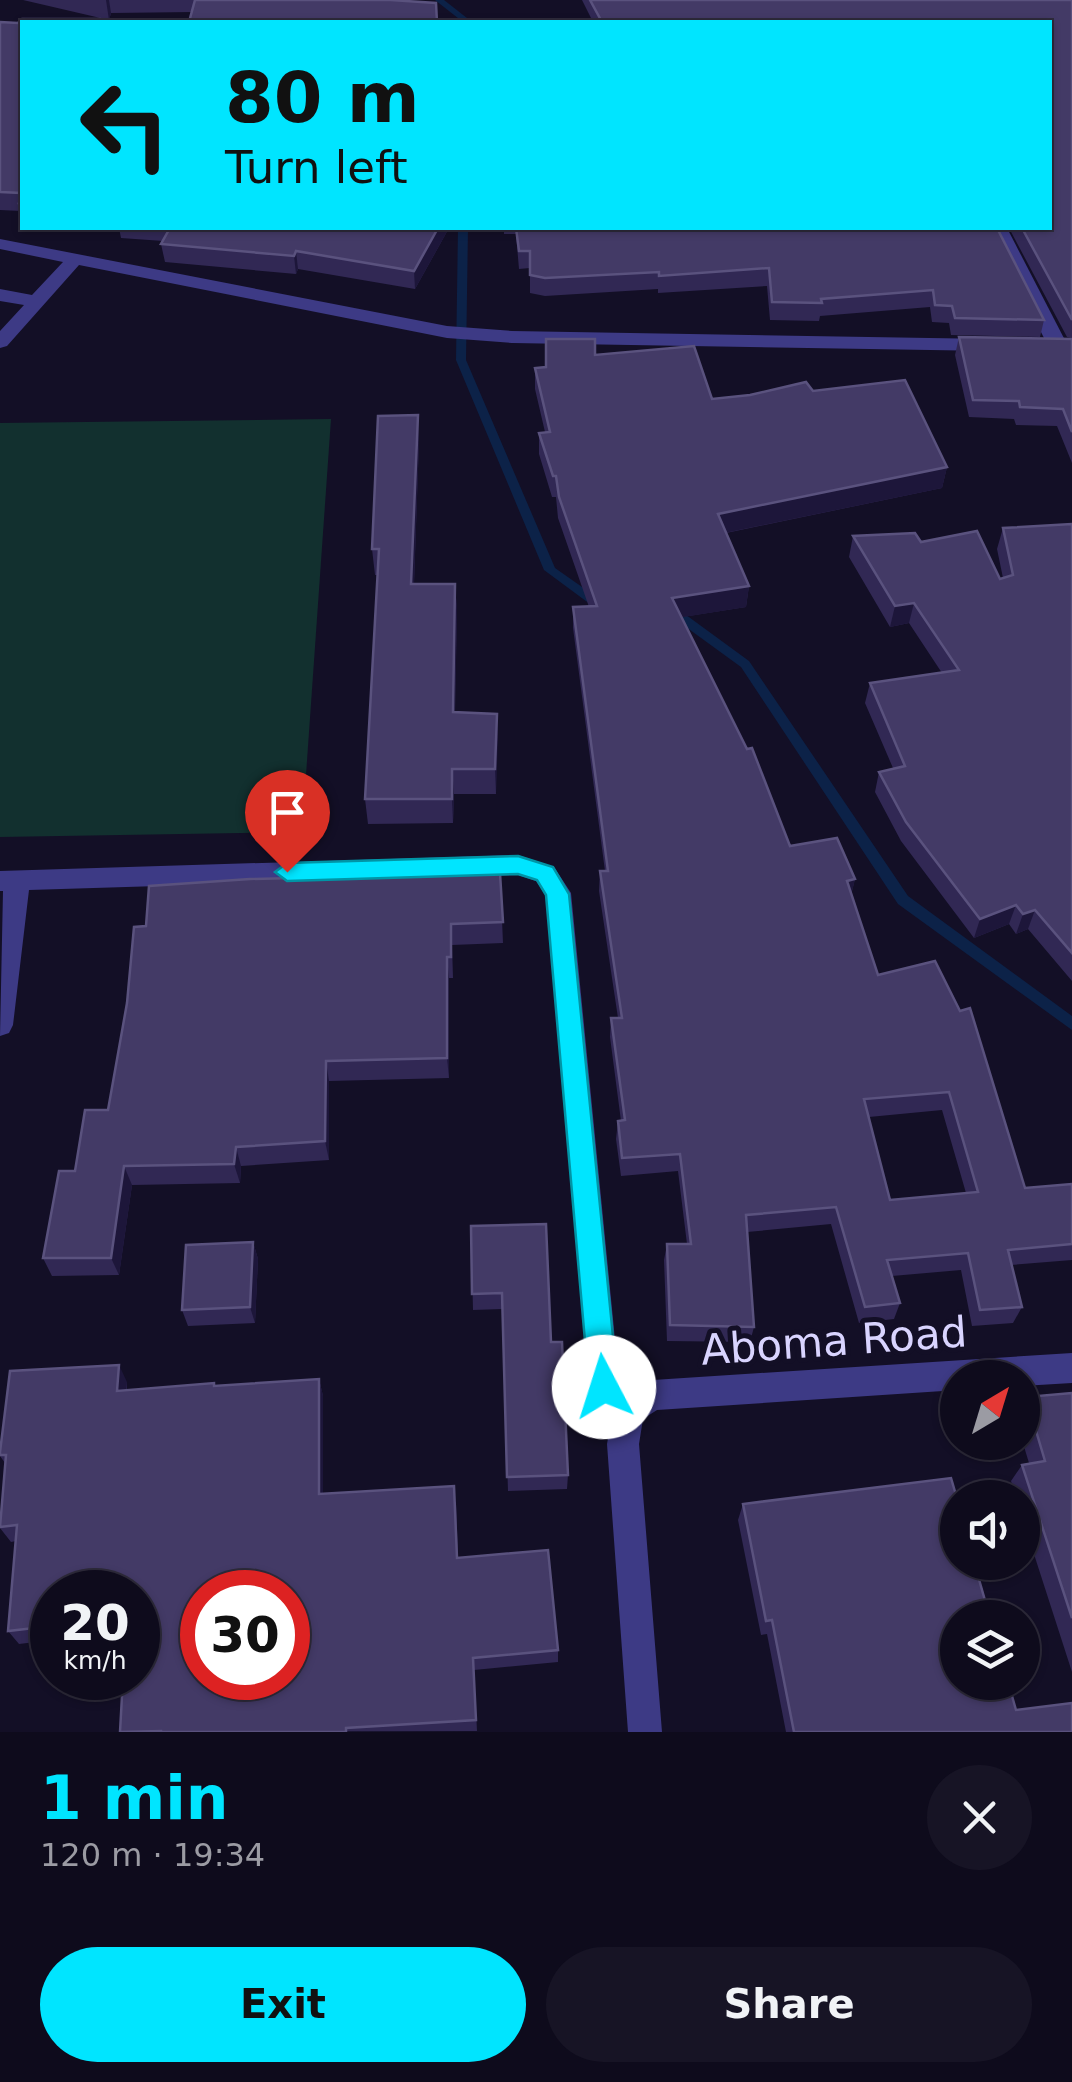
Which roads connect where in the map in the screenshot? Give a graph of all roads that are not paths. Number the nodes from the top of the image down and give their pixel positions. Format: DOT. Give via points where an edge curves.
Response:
graph roads {
  1 [pos="999,230"];
  2 [pos="0,244"];
  3 [pos="74,259"];
  4 [pos="0,294"];
  5 [pos="34,302"];
  6 [pos="0,342"];
  7 [pos="1047,346"];
  8 [pos="8,881"];
  9 [pos="0,1025"];
  10 [pos="1072,1368"];
  11 [pos="629,1410"];
  12 [pos="645,1732"];
  1 -- 7 [label="street"];
  2 -- 3 [label="street"];
  3 -- 5 [label="street"];
  3 -- 7 [label="street" via="447,332"];
  4 -- 5 [label="street"];
  5 -- 6 [label="street"];
  8 -- 9 [label="street"];
  8 -- 11 [label="street" via="518,865 545,874 558,894 604,1387"];
  10 -- 11 [label="street, Aboma Road" via="653,1395"];
  11 -- 12 [label="street" via="623,1444"];
}
